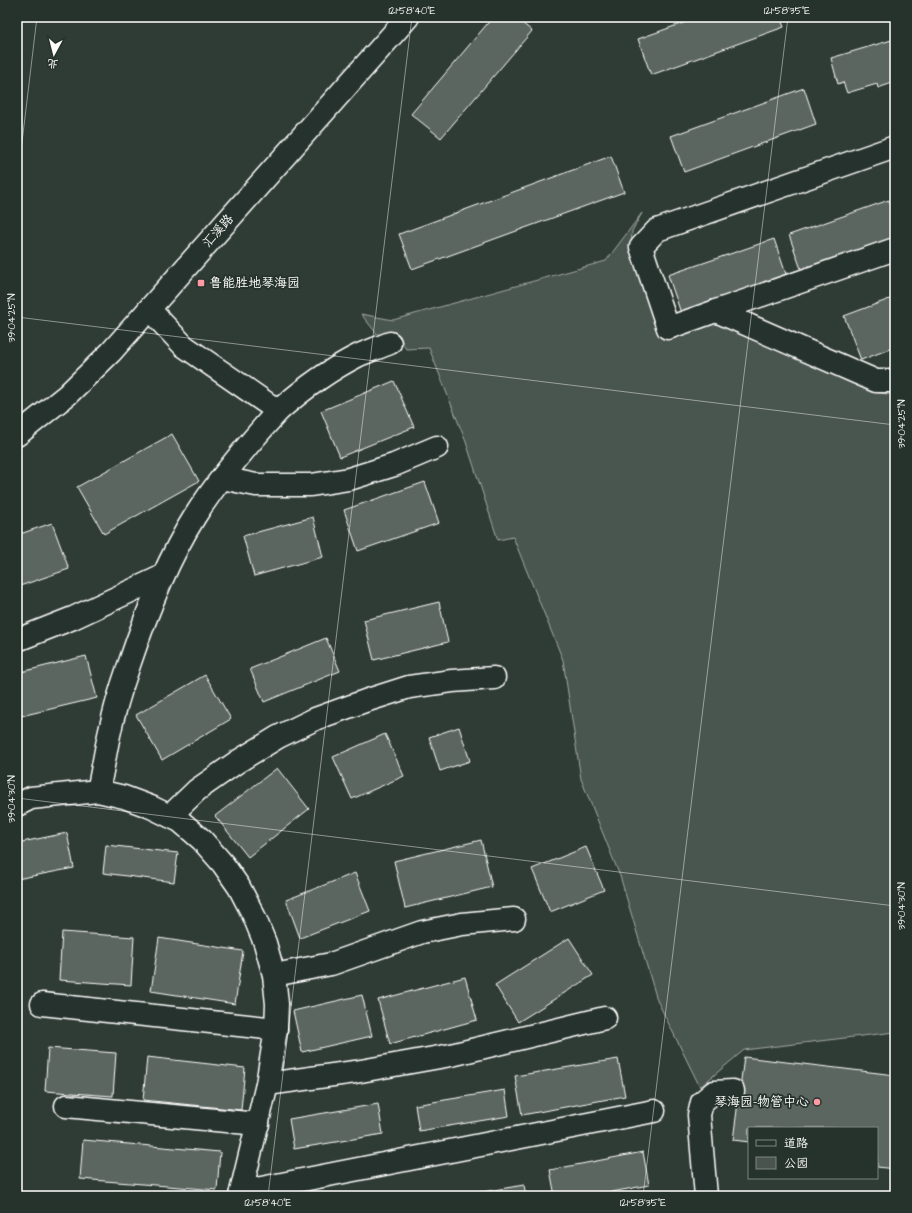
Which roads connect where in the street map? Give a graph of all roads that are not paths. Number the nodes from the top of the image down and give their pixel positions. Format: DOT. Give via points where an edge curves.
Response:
graph roads {
  1 [pos="408,17"];
  2 [pos="895,147"];
  3 [pos="895,250"];
  4 [pos="149,309"];
  5 [pos="716,311"];
  6 [pos="390,343"];
  7 [pos="895,381"];
  8 [pos="278,411"];
  9 [pos="17,435"];
  10 [pos="436,447"];
  11 [pos="222,478"];
  12 [pos="163,576"];
  13 [pos="17,640"];
  14 [pos="494,678"];
  15 [pos="98,791"];
  16 [pos="17,805"];
  17 [pos="170,816"];
  18 [pos="514,919"];
  19 [pos="274,976"];
  20 [pos="42,1004"];
  21 [pos="605,1018"];
  22 [pos="276,1029"];
  23 [pos="267,1084"];
  24 [pos="732,1091"];
  25 [pos="66,1106"];
  26 [pos="654,1111"];
  27 [pos="258,1124"];
  28 [pos="240,1194"];
  29 [pos="706,1196"];
  1 -- 4 [label="street, 汇溪路"];
  2 -- 5 [label="street" via="657,230 641,247 668,328"];
  3 -- 5 [label="street"];
  4 -- 8 [label="street" via="184,346"];
  4 -- 9 [label="street, 汇溪路" via="111,352 67,395"];
  5 -- 7 [label="street" via="876,381"];
  6 -- 8 [label="street" via="359,355 334,369"];
  8 -- 11 [label="street"];
  10 -- 11 [label="street" via="394,465 349,479 311,485 256,486"];
  11 -- 12 [label="street" via="195,516"];
  12 -- 13 [label="street" via="73,618"];
  12 -- 15 [label="street" via="122,685"];
  14 -- 17 [label="street" via="409,687 315,719 278,737 237,762 197,790"];
  15 -- 16 [label="street" via="31,798"];
  15 -- 17 [label="street" via="124,797"];
  17 -- 19 [label="street" via="202,840 239,887 265,942"];
  18 -- 19 [label="street" via="462,924 422,932 331,964"];
  19 -- 22 [label="street"];
  20 -- 22 [label="street"];
  21 -- 23 [label="street" via="451,1055"];
  22 -- 23 [label="street"];
  23 -- 27 [label="street"];
  24 -- 29 [label="street" via="714,1092 702,1102 699,1115"];
  25 -- 27 [label="street"];
  26 -- 28 [label="street"];
  27 -- 28 [label="street"];
}
